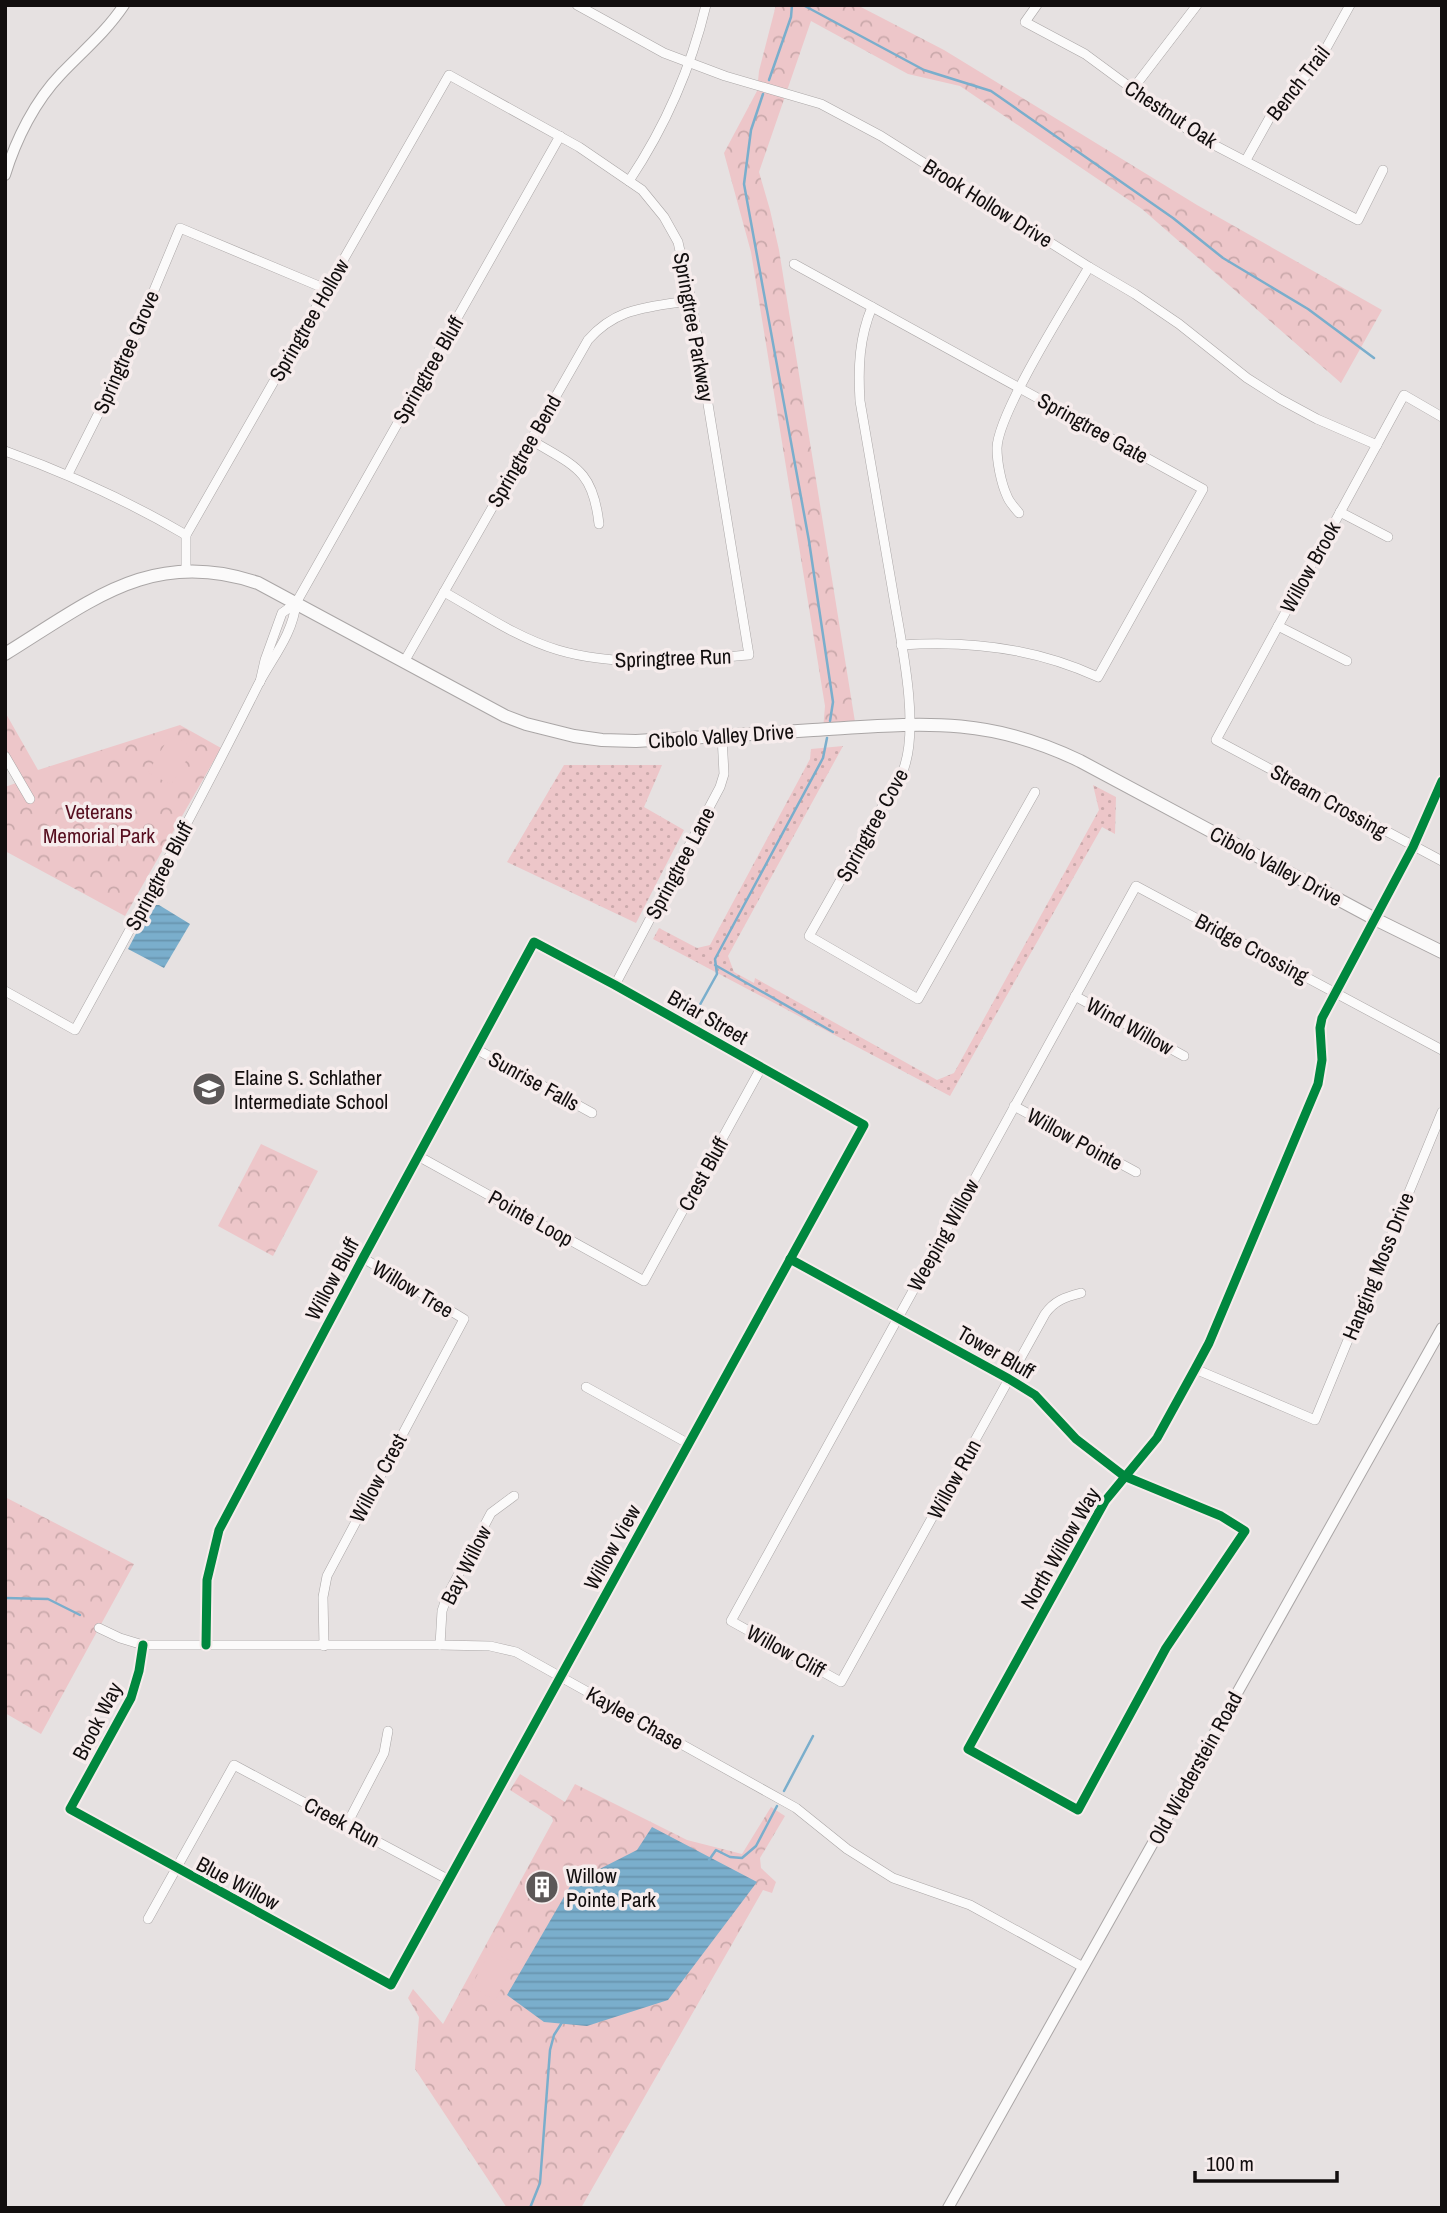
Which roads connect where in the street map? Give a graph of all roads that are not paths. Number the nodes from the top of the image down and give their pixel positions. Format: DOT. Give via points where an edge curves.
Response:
graph roads {
  1 [pos="124,5"];
  2 [pos="577,5"];
  3 [pos="706,5"];
  4 [pos="1037,5"];
  5 [pos="1197,5"];
  6 [pos="1350,5"];
  7 [pos="690,63"];
  8 [pos="449,75"];
  9 [pos="1132,90"];
  10 [pos="560,136"];
  11 [pos="1246,160"];
  12 [pos="1383,170"];
  13 [pos="5,175"];
  14 [pos="629,181"];
  15 [pos="794,264"];
  16 [pos="1089,267"];
  17 [pos="326,289"];
  18 [pos="691,300"];
  19 [pos="872,307"];
  20 [pos="1021,388"];
  21 [pos="1442,417"];
  22 [pos="531,440"];
  23 [pos="1377,445"];
  24 [pos="5,451"];
  25 [pos="68,474"];
  26 [pos="1340,512"];
  27 [pos="1019,513"];
  28 [pos="599,524"];
  29 [pos="186,535"];
  30 [pos="1388,537"];
  31 [pos="186,570"];
  32 [pos="444,592"];
  33 [pos="296,603"];
  34 [pos="1278,626"];
  35 [pos="901,645"];
  36 [pos="5,654"];
  37 [pos="748,655"];
  38 [pos="1347,661"];
  39 [pos="404,662"];
  40 [pos="911,724"];
  41 [pos="722,736"];
  42 [pos="1216,740"];
  43 [pos="5,756"];
  44 [pos="1442,780"];
  45 [pos="1035,792"];
  46 [pos="30,799"];
  47 [pos="1413,847"];
  48 [pos="1442,862"];
  49 [pos="1136,886"];
  50 [pos="1375,919"];
  51 [pos="534,942"];
  52 [pos="1442,952"];
  53 [pos="615,985"];
  54 [pos="5,991"];
  55 [pos="1335,993"];
  56 [pos="1075,996"];
  57 [pos="476,1049"];
  58 [pos="1442,1050"];
  59 [pos="1184,1056"];
  60 [pos="761,1068"];
  61 [pos="1014,1106"];
  62 [pos="1442,1112"];
  63 [pos="592,1113"];
  64 [pos="863,1125"];
  65 [pos="418,1156"];
  66 [pos="1136,1172"];
  67 [pos="362,1258"];
  68 [pos="790,1259"];
  69 [pos="644,1281"];
  70 [pos="1081,1293"];
  71 [pos="898,1318"];
  72 [pos="464,1319"];
  73 [pos="1442,1328"];
  74 [pos="1195,1369"];
  75 [pos="1009,1379"];
  76 [pos="586,1387"];
  77 [pos="689,1444"];
  78 [pos="1124,1476"];
  79 [pos="514,1496"];
  80 [pos="1245,1531"];
  81 [pos="731,1621"];
  82 [pos="99,1628"];
  83 [pos="143,1645"];
  84 [pos="206,1645"];
  85 [pos="440,1645"];
  86 [pos="324,1646"];
  87 [pos="561,1676"];
  88 [pos="841,1682"];
  89 [pos="387,1731"];
  90 [pos="70,1809"];
  91 [pos="347,1824"];
  92 [pos="176,1869"];
  93 [pos="449,1880"];
  94 [pos="148,1919"];
  95 [pos="1083,1967"];
  96 [pos="391,1985"];
  97 [pos="948,2208"];
  1 -- 13 [label="street" via="49,88"];
  2 -- 7 [label="street, Brook Hollow Drive"];
  3 -- 7 [label="street"];
  4 -- 9 [label="street, Chestnut Oak" via="1025,22 1085,54"];
  5 -- 9 [label="street"];
  6 -- 11 [label="street, Bench Trail" via="1318,63 1274,110"];
  7 -- 14 [label="street" via="653,143"];
  7 -- 16 [label="street, Brook Hollow Drive" via="802,97 844,115"];
  8 -- 10 [label="street, Springtree Parkway"];
  8 -- 17 [label="street, Springtree Hollow"];
  9 -- 11 [label="street, Chestnut Oak" via="1195,135"];
  10 -- 14 [label="street, Springtree Parkway"];
  10 -- 33 [label="street, Springtree Bluff"];
  11 -- 12 [label="street, Chestnut Oak" via="1358,220"];
  14 -- 18 [label="street, Springtree Parkway" via="675,235"];
  15 -- 19 [label="street, Springtree Gate"];
  16 -- 20 [label="street"];
  16 -- 23 [label="street, Brook Hollow Drive" via="1135,294 1280,399"];
  17 -- 25 [label="street, Springtree Grove" via="180,228 122,367"];
  17 -- 29 [label="street, Springtree Hollow"];
  18 -- 22 [label="street, Springtree Bend" via="628,312 601,325 576,359"];
  18 -- 37 [label="street, Springtree Parkway"];
  19 -- 20 [label="street, Springtree Gate"];
  19 -- 35 [label="street, Springtree Cove" via="861,342 860,401"];
  20 -- 27 [label="street" via="997,447 1006,496"];
  20 -- 35 [label="street, Springtree Gate" via="1203,489 1098,677 1066,663 1013,650 940,642"];
  21 -- 23 [label="street, Willow Brook" via="1404,395"];
  22 -- 28 [label="street" via="587,479 596,498"];
  22 -- 32 [label="street, Springtree Bend"];
  23 -- 26 [label="street, Willow Brook"];
  24 -- 25 [label="street"];
  25 -- 29 [label="street"];
  26 -- 30 [label="street"];
  26 -- 34 [label="street, Willow Brook"];
  29 -- 31 [label="street, Springtree Hollow"];
  31 -- 33 [label="main road, Cibolo Valley Drive" via="239,576"];
  31 -- 36 [label="main road, Cibolo Valley Drive" via="127,583"];
  32 -- 37 [label="street, Springtree Run" via="544,645 583,656 629,661"];
  32 -- 39 [label="street, Springtree Bend"];
  33 -- 39 [label="main road, Cibolo Valley Drive"];
  33 -- 54 [label="street, Springtree Bluff" via="282,613 260,682 230,745 75,1030"];
  34 -- 38 [label="street"];
  34 -- 42 [label="street, Willow Brook"];
  35 -- 40 [label="street, Springtree Cove"];
  39 -- 41 [label="main road, Cibolo Valley Drive" via="486,707 550,731 601,740"];
  40 -- 41 [label="main road, Cibolo Valley Drive"];
  40 -- 45 [label="street, Springtree Cove" via="911,750 904,768 809,936 918,999"];
  40 -- 50 [label="main road, Cibolo Valley Drive" via="979,728 1050,747"];
  41 -- 53 [label="street, Springtree Lane" via="720,788"];
  42 -- 47 [label="street, Stream Crossing"];
  43 -- 46 [label="street"];
  44 -- 47 [label="street, North Willow Way"];
  47 -- 48 [label="street, Stream Crossing"];
  47 -- 50 [label="street, North Willow Way"];
  49 -- 55 [label="street, Bridge Crossing"];
  49 -- 56 [label="street, Weeping Willow"];
  50 -- 52 [label="main road, Cibolo Valley Drive"];
  50 -- 55 [label="street, North Willow Way"];
  51 -- 53 [label="street, Briar Street"];
  51 -- 57 [label="street, Willow Bluff"];
  53 -- 60 [label="street, Briar Street"];
  55 -- 58 [label="street, Bridge Crossing"];
  55 -- 74 [label="street, North Willow Way" via="1320,1028 1318,1084"];
  56 -- 59 [label="street, Wind Willow"];
  56 -- 61 [label="street, Weeping Willow"];
  57 -- 63 [label="street, Sunrise Falls"];
  57 -- 65 [label="street, Willow Bluff"];
  60 -- 64 [label="street, Briar Street"];
  60 -- 69 [label="street, Crest Bluff"];
  61 -- 66 [label="street, Willow Pointe"];
  61 -- 71 [label="street, Weeping Willow"];
  62 -- 74 [label="street, Hanging Moss Drive" via="1315,1420"];
  64 -- 68 [label="street, Willow View"];
  65 -- 67 [label="street, Willow Bluff"];
  65 -- 69 [label="street, Pointe Loop"];
  67 -- 72 [label="street, Willow Tree"];
  67 -- 84 [label="street, Willow Bluff" via="219,1530 207,1580"];
  68 -- 71 [label="street, Tower Bluff"];
  68 -- 77 [label="street, Willow View"];
  70 -- 75 [label="street, Willow Run" via="1050,1306"];
  71 -- 75 [label="street, Tower Bluff"];
  71 -- 81 [label="street, Weeping Willow"];
  72 -- 86 [label="street, Willow Crest" via="327,1576"];
  73 -- 95 [label="street, Old Wiederstein Road"];
  74 -- 78 [label="street, North Willow Way" via="1157,1438"];
  75 -- 78 [label="street, Tower Bluff" via="1035,1395 1076,1439"];
  75 -- 88 [label="street, Willow Run"];
  76 -- 77 [label="street"];
  77 -- 87 [label="street, Willow View"];
  78 -- 80 [label="street, Tower Bluff" via="1221,1516"];
  78 -- 80 [label="street, North Willow Way" via="1105,1501 968,1749 1078,1810 1166,1648"];
  79 -- 85 [label="street, Bay Willow" via="491,1513 446,1596"];
  81 -- 88 [label="street, Willow Cliff"];
  82 -- 83 [label="street, Kaylee Chase"];
  83 -- 84 [label="street, Kaylee Chase"];
  83 -- 90 [label="street, Brook Way" via="131,1698"];
  84 -- 86 [label="street, Kaylee Chase"];
  85 -- 86 [label="street, Kaylee Chase"];
  85 -- 87 [label="street, Kaylee Chase" via="503,1648"];
  87 -- 93 [label="street, Willow View"];
  87 -- 95 [label="street, Kaylee Chase" via="788,1803 892,1878 970,1905"];
  89 -- 91 [label="street" via="384,1753"];
  90 -- 92 [label="street, Blue Willow"];
  91 -- 92 [label="street, Creek Run" via="234,1765"];
  91 -- 93 [label="street, Creek Run"];
  92 -- 94 [label="street"];
  92 -- 96 [label="street, Blue Willow"];
  93 -- 96 [label="street, Willow View"];
  95 -- 97 [label="street, Old Wiederstein Road"];
}
